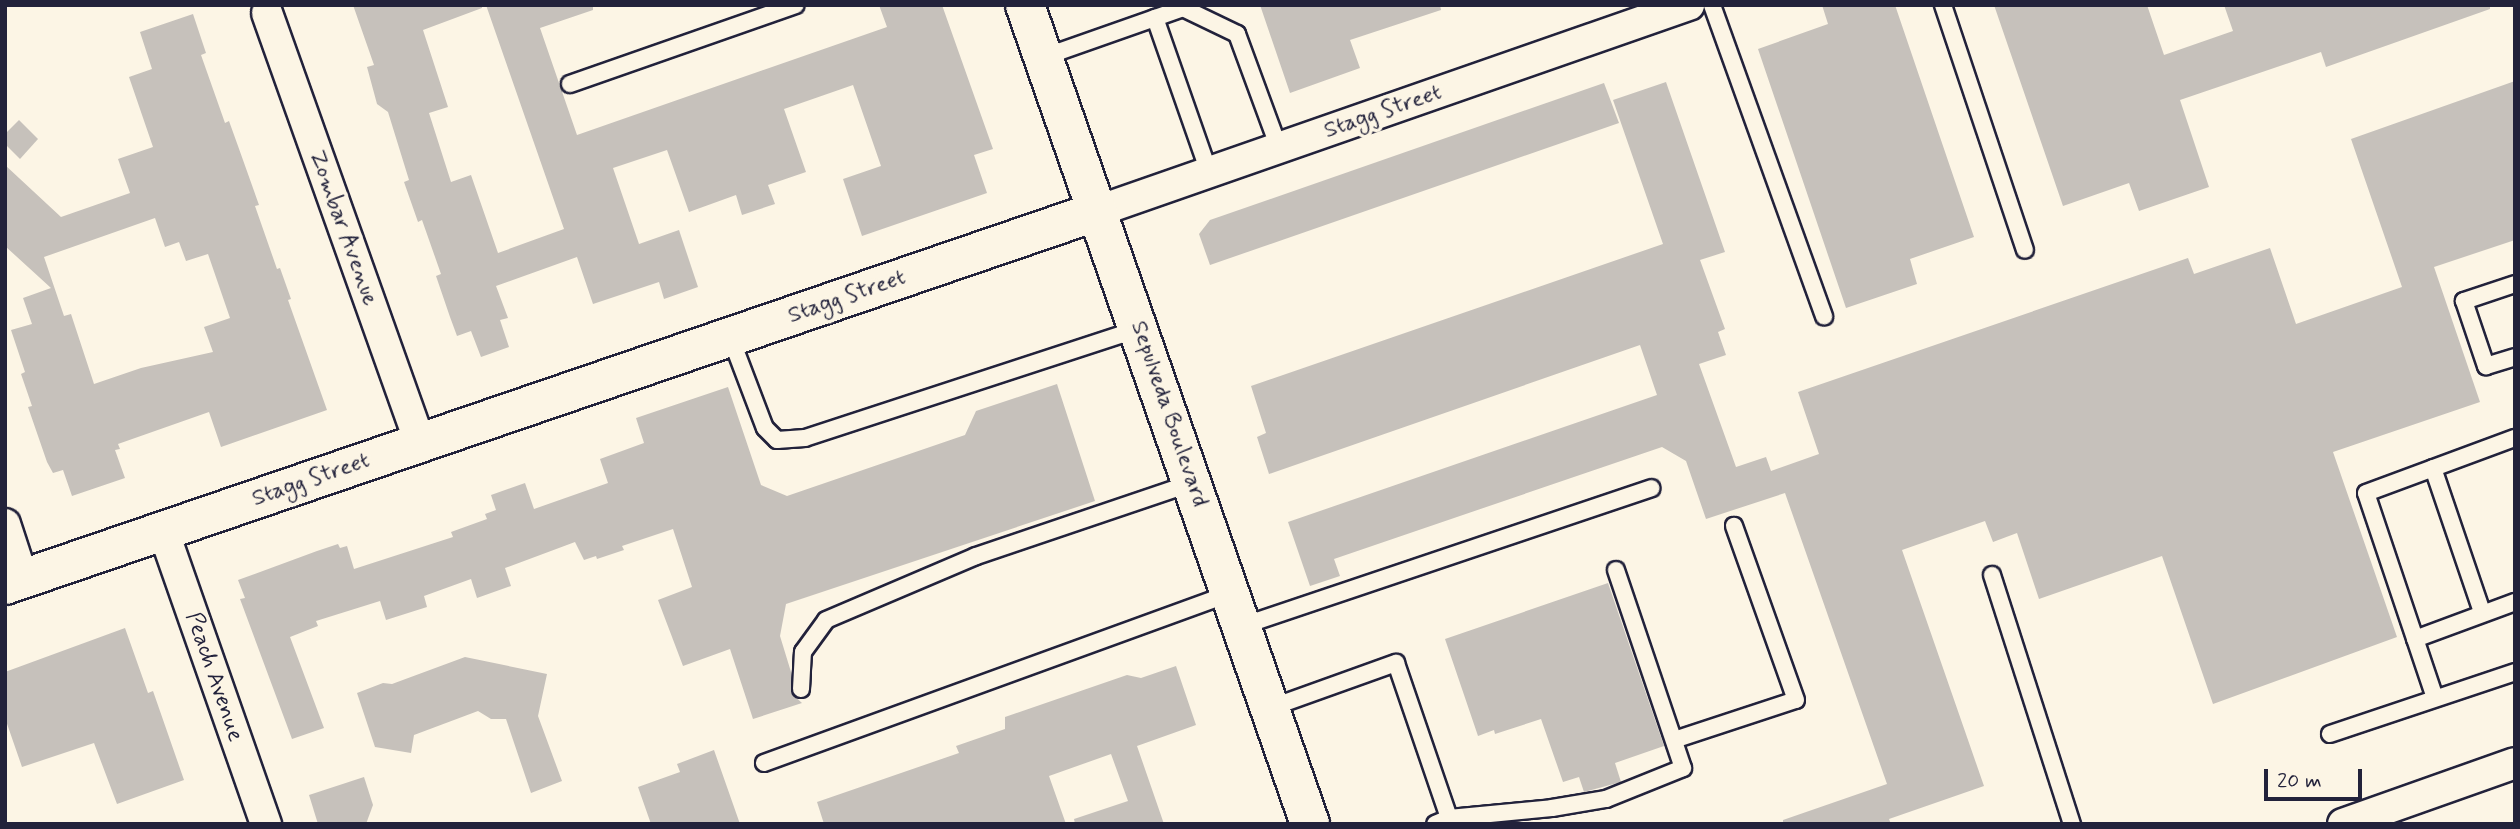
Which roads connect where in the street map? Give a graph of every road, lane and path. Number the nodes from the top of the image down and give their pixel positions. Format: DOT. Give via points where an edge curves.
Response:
graph roads {
  1 [pos="796,5"];
  2 [pos="1025,5"];
  3 [pos="1689,5"];
  4 [pos="1712,5"];
  5 [pos="1942,5"];
  6 [pos="267,13"];
  7 [pos="1155,18"];
  8 [pos="1044,57"];
  9 [pos="570,84"];
  10 [pos="1279,148"];
  11 [pos="1209,172"];
  12 [pos="1098,211"];
  13 [pos="2025,250"];
  14 [pos="2515,284"];
  15 [pos="1824,316"];
  16 [pos="1139,329"];
  17 [pos="730,337"];
  18 [pos="2515,357"];
  19 [pos="2515,439"];
  20 [pos="420,443"];
  21 [pos="2433,468"];
  22 [pos="1192,483"];
  23 [pos="1651,488"];
  24 [pos="5,524"];
  25 [pos="1734,526"];
  26 [pos="163,530"];
  27 [pos="1616,570"];
  28 [pos="1992,575"];
  29 [pos="14,582"];
  30 [pos="2515,602"];
  31 [pos="1237,609"];
  32 [pos="2482,612"];
  33 [pos="2415,639"];
  34 [pos="2515,672"];
  35 [pos="801,688"];
  36 [pos="2435,698"];
  37 [pos="1270,708"];
  38 [pos="2330,734"];
  39 [pos="1674,740"];
  40 [pos="764,763"];
  41 [pos="2515,763"];
  42 [pos="1442,821"];
  43 [pos="266,824"];
  44 [pos="1310,824"];
  45 [pos="2072,824"];
  46 [pos="2343,824"];
  1 -- 9 [label="lane"];
  2 -- 8 [label="street, Sepulveda Boulevard"];
  3 -- 10 [label="street, Stagg Street"];
  4 -- 15 [label="lane"];
  5 -- 13 [label="lane"];
  6 -- 20 [label="street, Zombar Avenue"];
  7 -- 8 [label="lane"];
  7 -- 10 [label="lane" via="1183,8 1237,34"];
  7 -- 11 [label="lane"];
  8 -- 12 [label="street, Sepulveda Boulevard"];
  10 -- 11 [label="street, Stagg Street"];
  11 -- 12 [label="street, Stagg Street"];
  12 -- 16 [label="street, Sepulveda Boulevard"];
  12 -- 17 [label="street, Stagg Street"];
  14 -- 18 [label="lane" via="2464,301 2486,366"];
  16 -- 17 [label="lane" via="805,439 777,440 765,428"];
  16 -- 22 [label="street, Sepulveda Boulevard"];
  17 -- 20 [label="street, Stagg Street"];
  19 -- 21 [label="lane"];
  20 -- 26 [label="street, Stagg Street"];
  21 -- 32 [label="lane"];
  21 -- 33 [label="lane" via="2365,493"];
  22 -- 31 [label="street, Sepulveda Boulevard"];
  22 -- 35 [label="lane" via="976,556 826,620 803,652"];
  23 -- 31 [label="lane"];
  24 -- 29 [label="street"];
  25 -- 39 [label="lane" via="1796,700"];
  26 -- 29 [label="street, Stagg Street"];
  26 -- 43 [label="street, Peach Avenue"];
  27 -- 39 [label="lane"];
  28 -- 45 [label="lane"];
  30 -- 32 [label="lane"];
  31 -- 37 [label="street, Sepulveda Boulevard"];
  31 -- 40 [label="lane"];
  32 -- 33 [label="lane"];
  33 -- 36 [label="lane"];
  34 -- 36 [label="lane"];
  36 -- 38 [label="lane"];
  37 -- 42 [label="lane" via="1396,663"];
  37 -- 44 [label="street, Sepulveda Boulevard"];
  39 -- 42 [label="lane" via="1683,768 1606,799"];
  41 -- 46 [label="street"];
}
